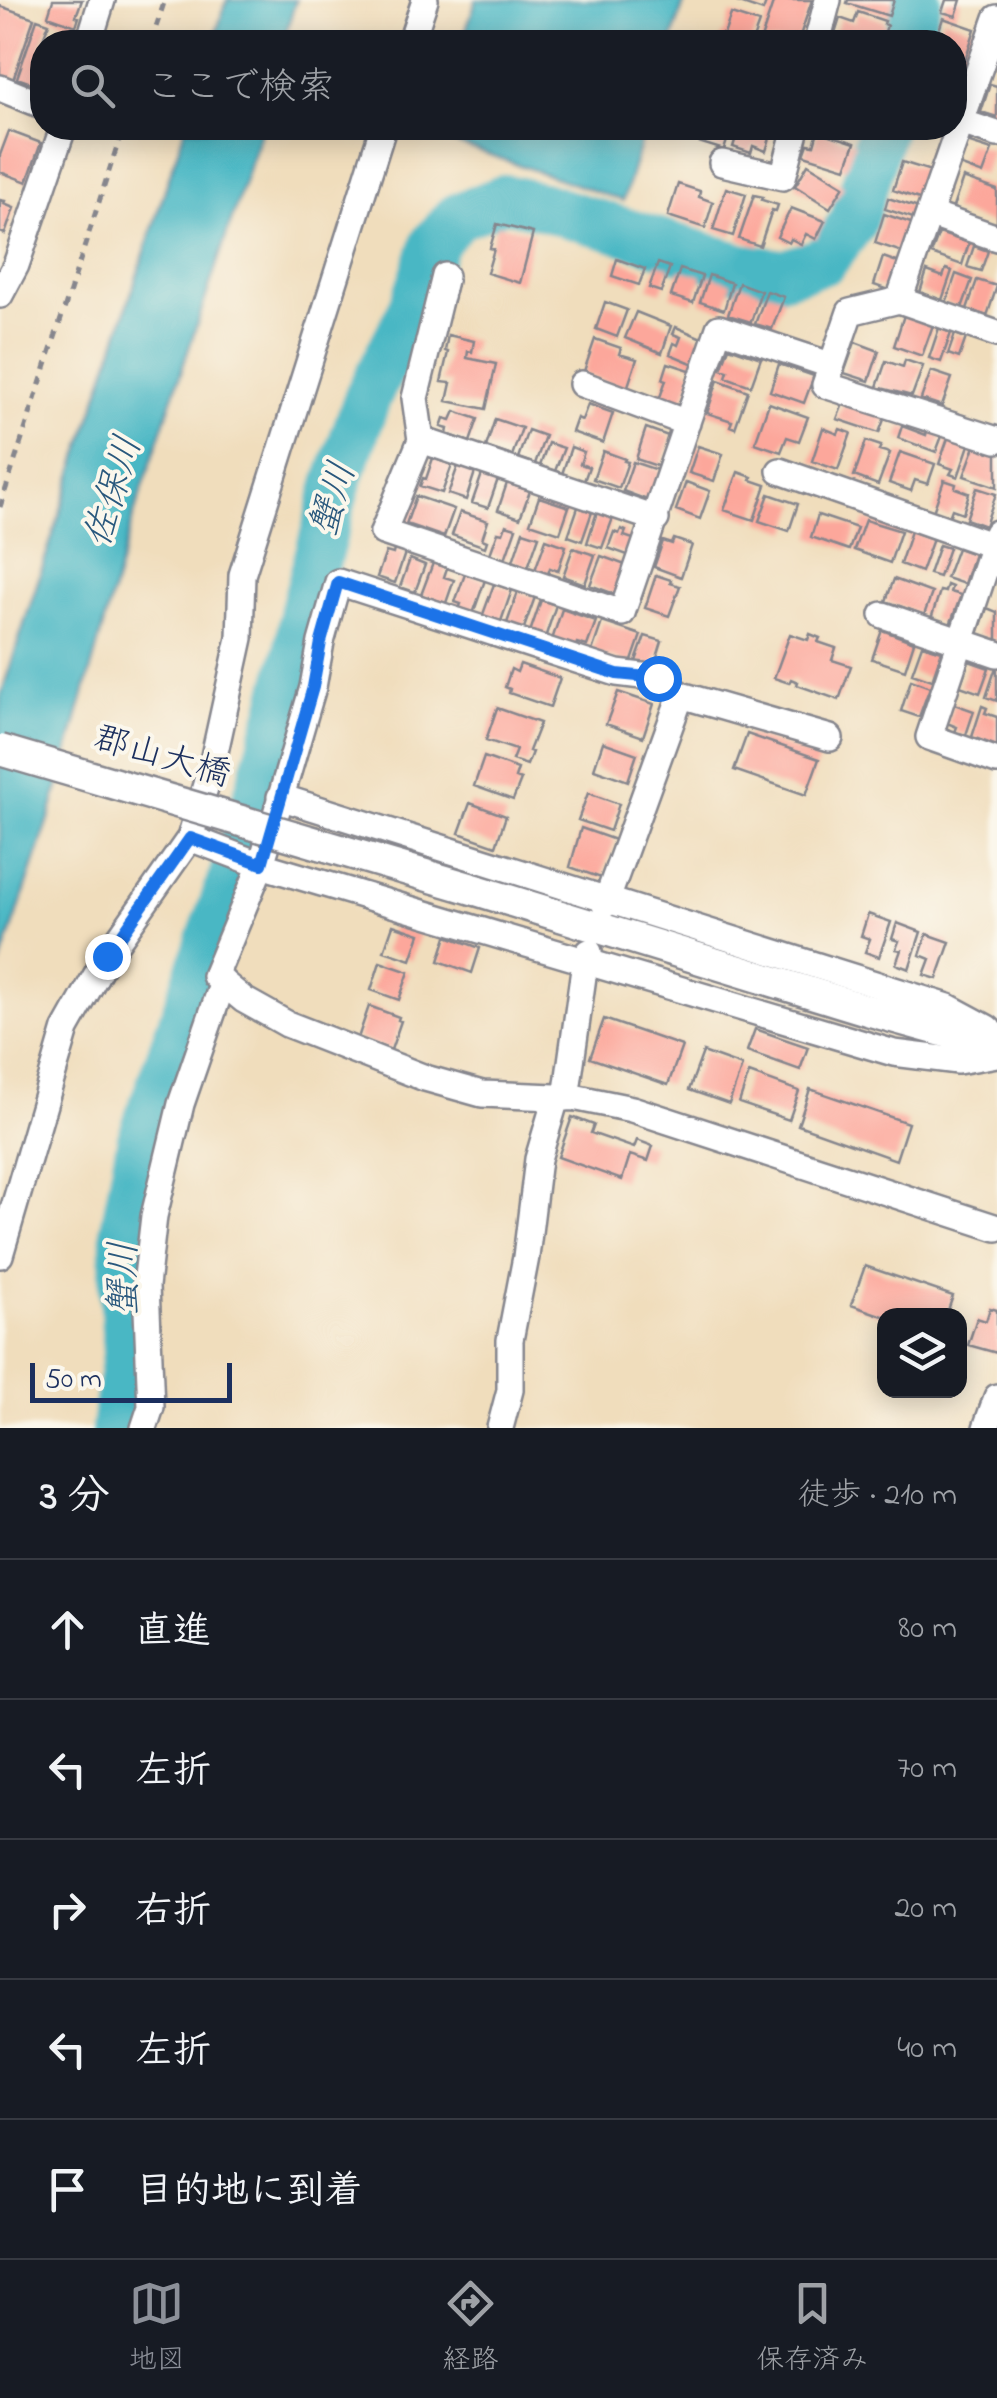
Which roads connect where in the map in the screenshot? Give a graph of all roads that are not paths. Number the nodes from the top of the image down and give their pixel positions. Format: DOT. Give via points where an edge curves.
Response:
graph roads {
  1 [pos="102,0"];
  2 [pos="425,0"];
  3 [pos="828,0"];
  4 [pos="996,22"];
  5 [pos="93,30"];
  6 [pos="415,30"];
  7 [pos="820,30"];
  8 [pos="0,88"];
  9 [pos="30,100"];
  10 [pos="967,105"];
  11 [pos="967,124"];
  12 [pos="997,134"];
  13 [pos="57,140"];
  14 [pos="379,140"];
  15 [pos="793,140"];
  16 [pos="955,140"];
  17 [pos="722,163"];
  18 [pos="928,214"];
  19 [pos="997,238"];
  20 [pos="8,262"];
  21 [pos="445,276"];
  22 [pos="0,295"];
  23 [pos="899,300"];
  24 [pos="997,334"];
  25 [pos="830,365"];
  26 [pos="582,384"];
  27 [pos="687,423"];
  28 [pos="421,440"];
  29 [pos="997,440"];
  30 [pos="780,471"];
  31 [pos="656,519"];
  32 [pos="996,542"];
  33 [pos="883,615"];
  34 [pos="961,642"];
  35 [pos="997,654"];
  36 [pos="680,695"];
  37 [pos="830,738"];
  38 [pos="0,750"];
  39 [pos="997,760"];
  40 [pos="280,797"];
  41 [pos="190,838"];
  42 [pos="262,864"];
  43 [pos="606,902"];
  44 [pos="586,957"];
  45 [pos="222,982"];
  46 [pos="997,1036"];
  47 [pos="997,1046"];
  48 [pos="997,1054"];
  49 [pos="561,1098"];
  50 [pos="997,1228"];
  51 [pos="0,1255"];
  52 [pos="997,1397"];
  53 [pos="144,1428"];
  54 [pos="500,1428"];
  55 [pos="986,1428"];
  1 -- 5 [label="street"];
  2 -- 6 [label="street"];
  3 -- 7 [label="street"];
  4 -- 10 [label="street"];
  8 -- 9 [label="street"];
  11 -- 12 [label="street"];
  13 -- 20 [label="street"];
  14 -- 41 [label="street" via="242,575 240,638"];
  15 -- 17 [label="street" via="784,177"];
  16 -- 18 [label="street"];
  18 -- 19 [label="street"];
  18 -- 23 [label="street"];
  20 -- 22 [label="street"];
  21 -- 28 [label="street" via="416,398"];
  23 -- 24 [label="street"];
  23 -- 25 [label="street" via="850,312"];
  25 -- 27 [label="street" via="719,328"];
  25 -- 29 [label="street" via="825,385"];
  26 -- 27 [label="street"];
  27 -- 31 [label="street"];
  28 -- 31 [label="street"];
  28 -- 31 [label="street" via="384,532 622,613"];
  30 -- 32 [label="street"];
  32 -- 34 [label="street"];
  33 -- 34 [label="street"];
  34 -- 35 [label="street"];
  34 -- 39 [label="street" via="929,737"];
  36 -- 37 [label="street"];
  36 -- 40 [label="street" via="658,678 617,674 338,582"];
  36 -- 43 [label="street"];
  38 -- 47 [label="street, 郡山大橋, bridge"];
  40 -- 42 [label="street"];
  40 -- 43 [label="street"];
  41 -- 42 [label="street"];
  41 -- 51 [label="street" via="107,956 66,1029"];
  42 -- 44 [label="street"];
  42 -- 45 [label="street" via="215,976"];
  43 -- 46 [label="street" via="948,1007"];
  44 -- 48 [label="street" via="894,1053 958,1061"];
  44 -- 49 [label="street"];
  45 -- 49 [label="street" via="286,1024 426,1078 482,1094"];
  45 -- 53 [label="street" via="181,1104 154,1216 146,1286 151,1406"];
  49 -- 50 [label="street" via="632,1109"];
  49 -- 54 [label="street" via="538,1159"];
  52 -- 55 [label="street"];
}
